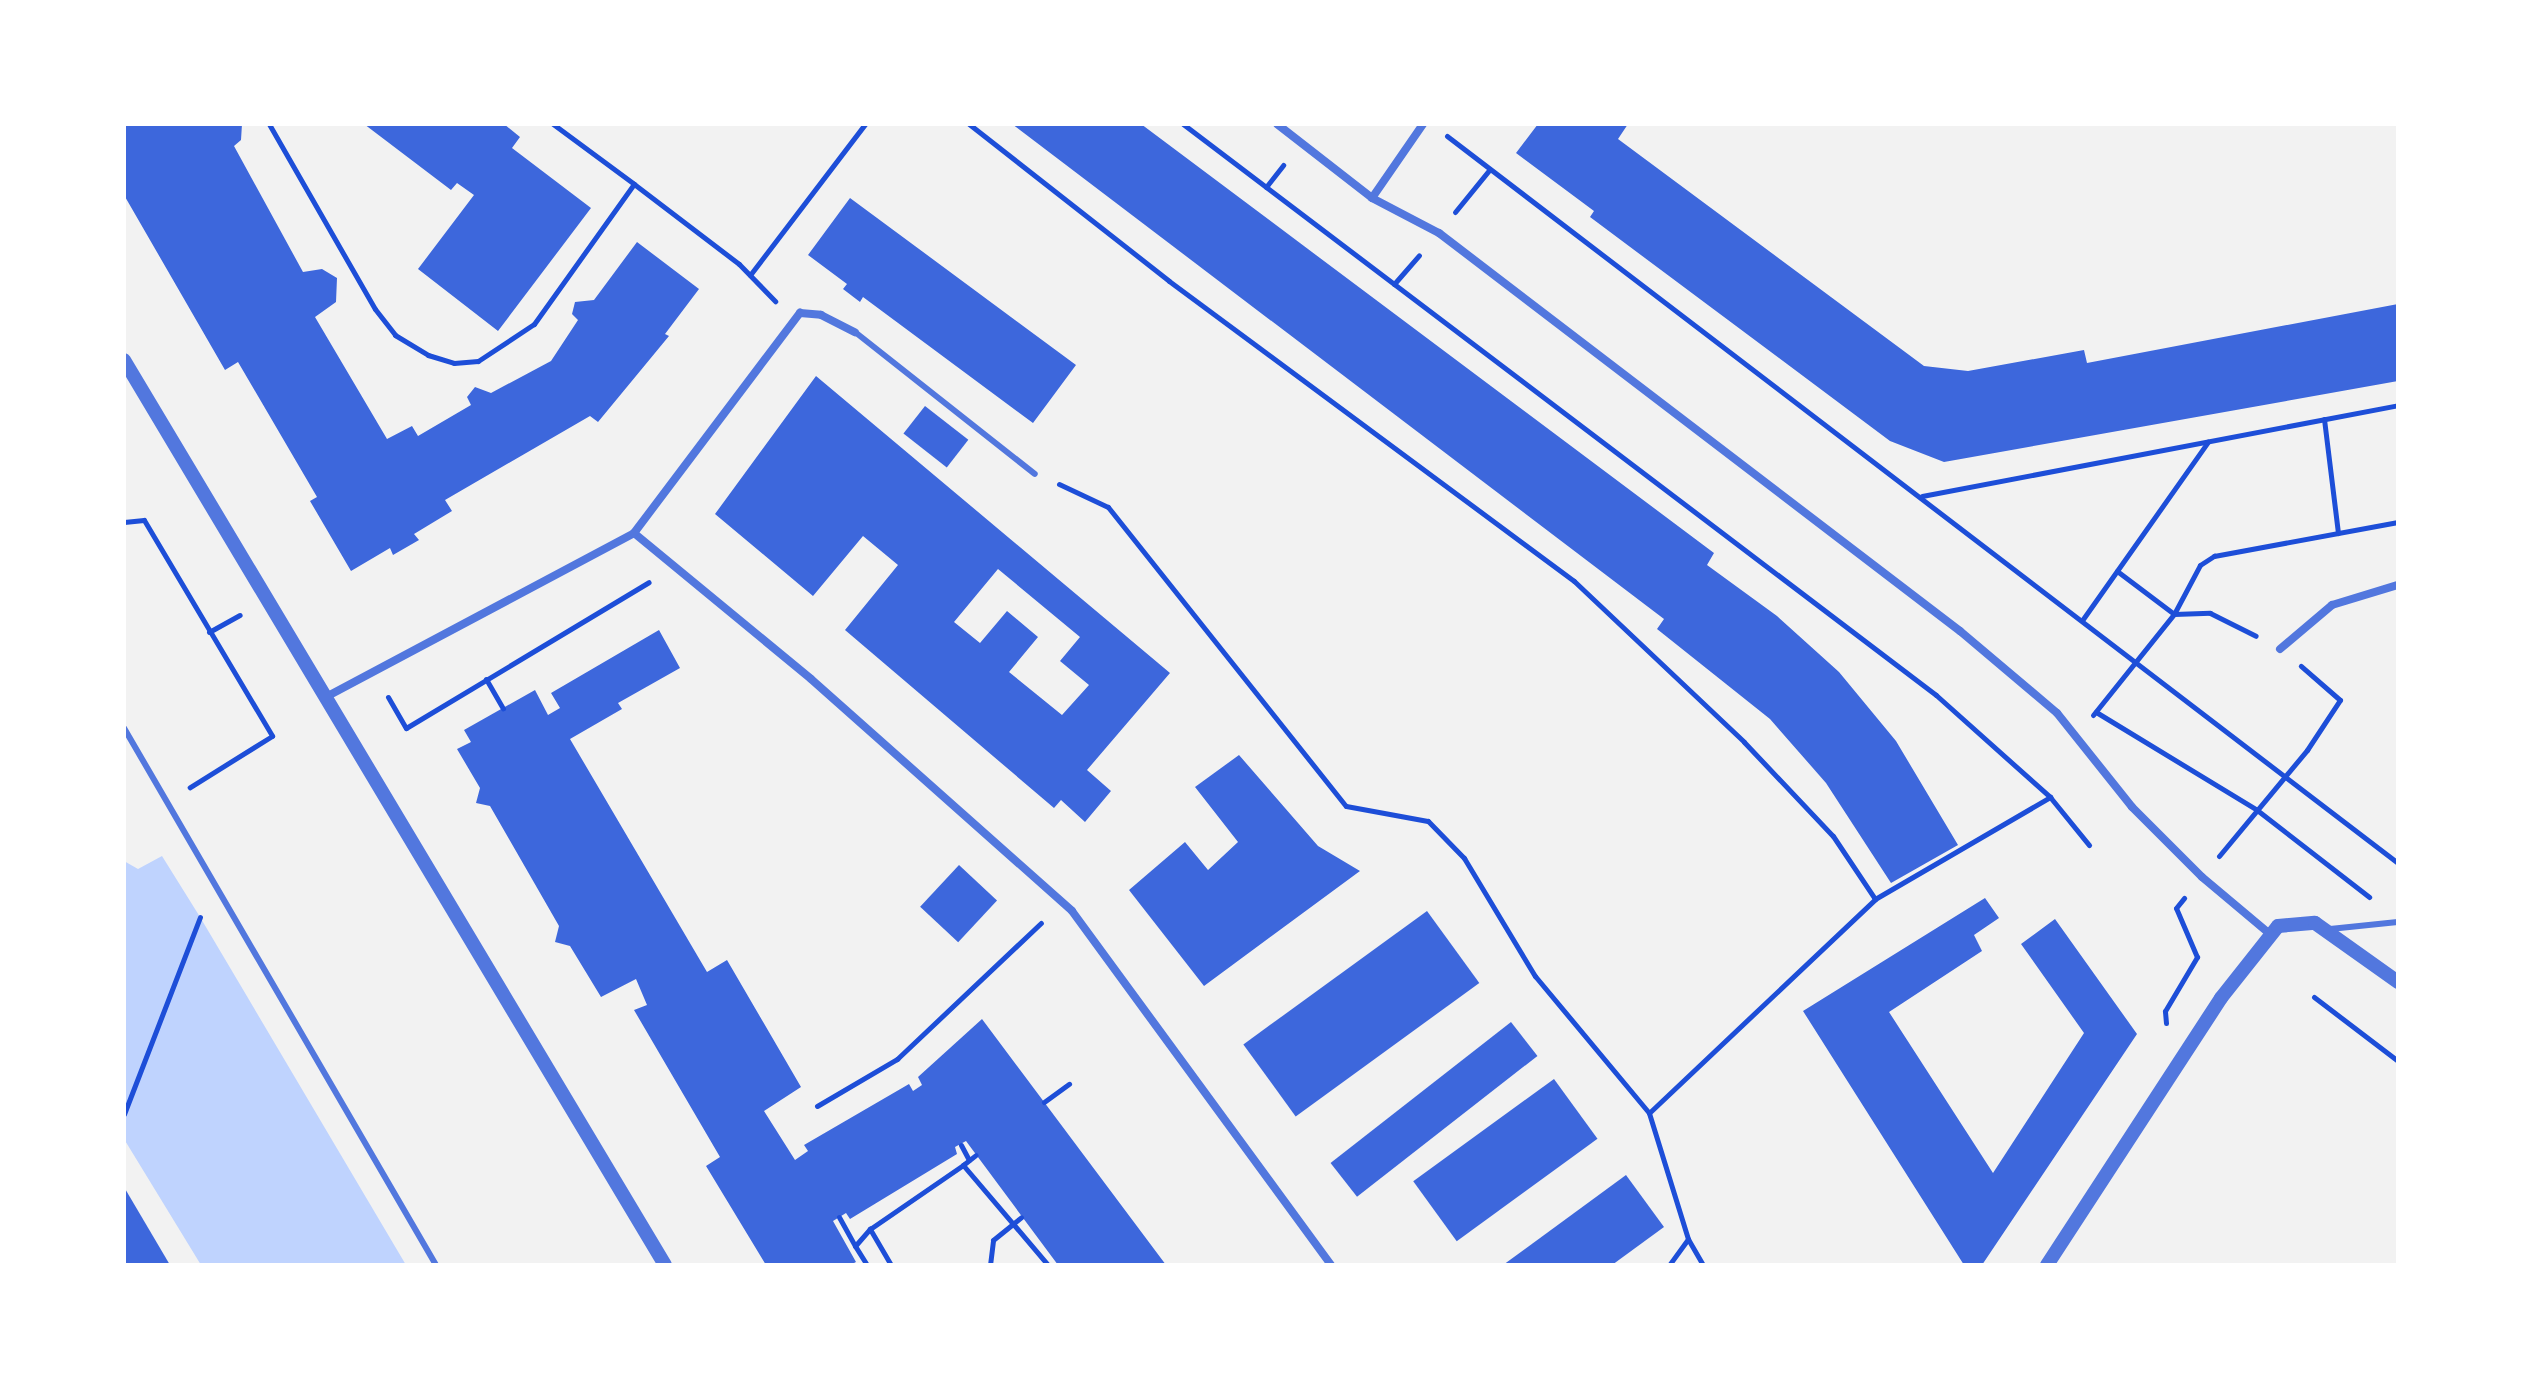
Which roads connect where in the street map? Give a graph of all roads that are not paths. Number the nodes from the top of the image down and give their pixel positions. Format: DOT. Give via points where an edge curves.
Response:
graph roads {
  1 [pos="1277,124"];
  2 [pos="1423,124"];
  3 [pos="1372,198"];
  4 [pos="855,332"];
  5 [pos="124,360"];
  6 [pos="1035,474"];
  7 [pos="634,533"];
  8 [pos="2398,585"];
  9 [pos="2280,649"];
  10 [pos="324,698"];
  11 [pos="124,728"];
  12 [pos="2398,922"];
  13 [pos="2327,930"];
  14 [pos="2270,934"];
  15 [pos="2398,982"];
  16 [pos="436,1265"];
  17 [pos="665,1265"];
  18 [pos="1331,1265"];
  19 [pos="2047,1265"];
  1 -- 3 [label="street"];
  2 -- 3 [label="street"];
  3 -- 14 [label="street" via="1439,233 1960,631 2057,713 2132,807 2202,877"];
  4 -- 6 [label="lane"];
  4 -- 7 [label="street" via="821,315 800,313 792,320"];
  5 -- 10 [label="street"];
  7 -- 10 [label="street"];
  7 -- 18 [label="street" via="811,679 1063,903"];
  8 -- 9 [label="street" via="2332,605"];
  10 -- 17 [label="street"];
  11 -- 16 [label="lane"];
  12 -- 13 [label="lane"];
  13 -- 14 [label="street" via="2292,921"];
  13 -- 15 [label="street"];
  14 -- 19 [label="street"];
}
